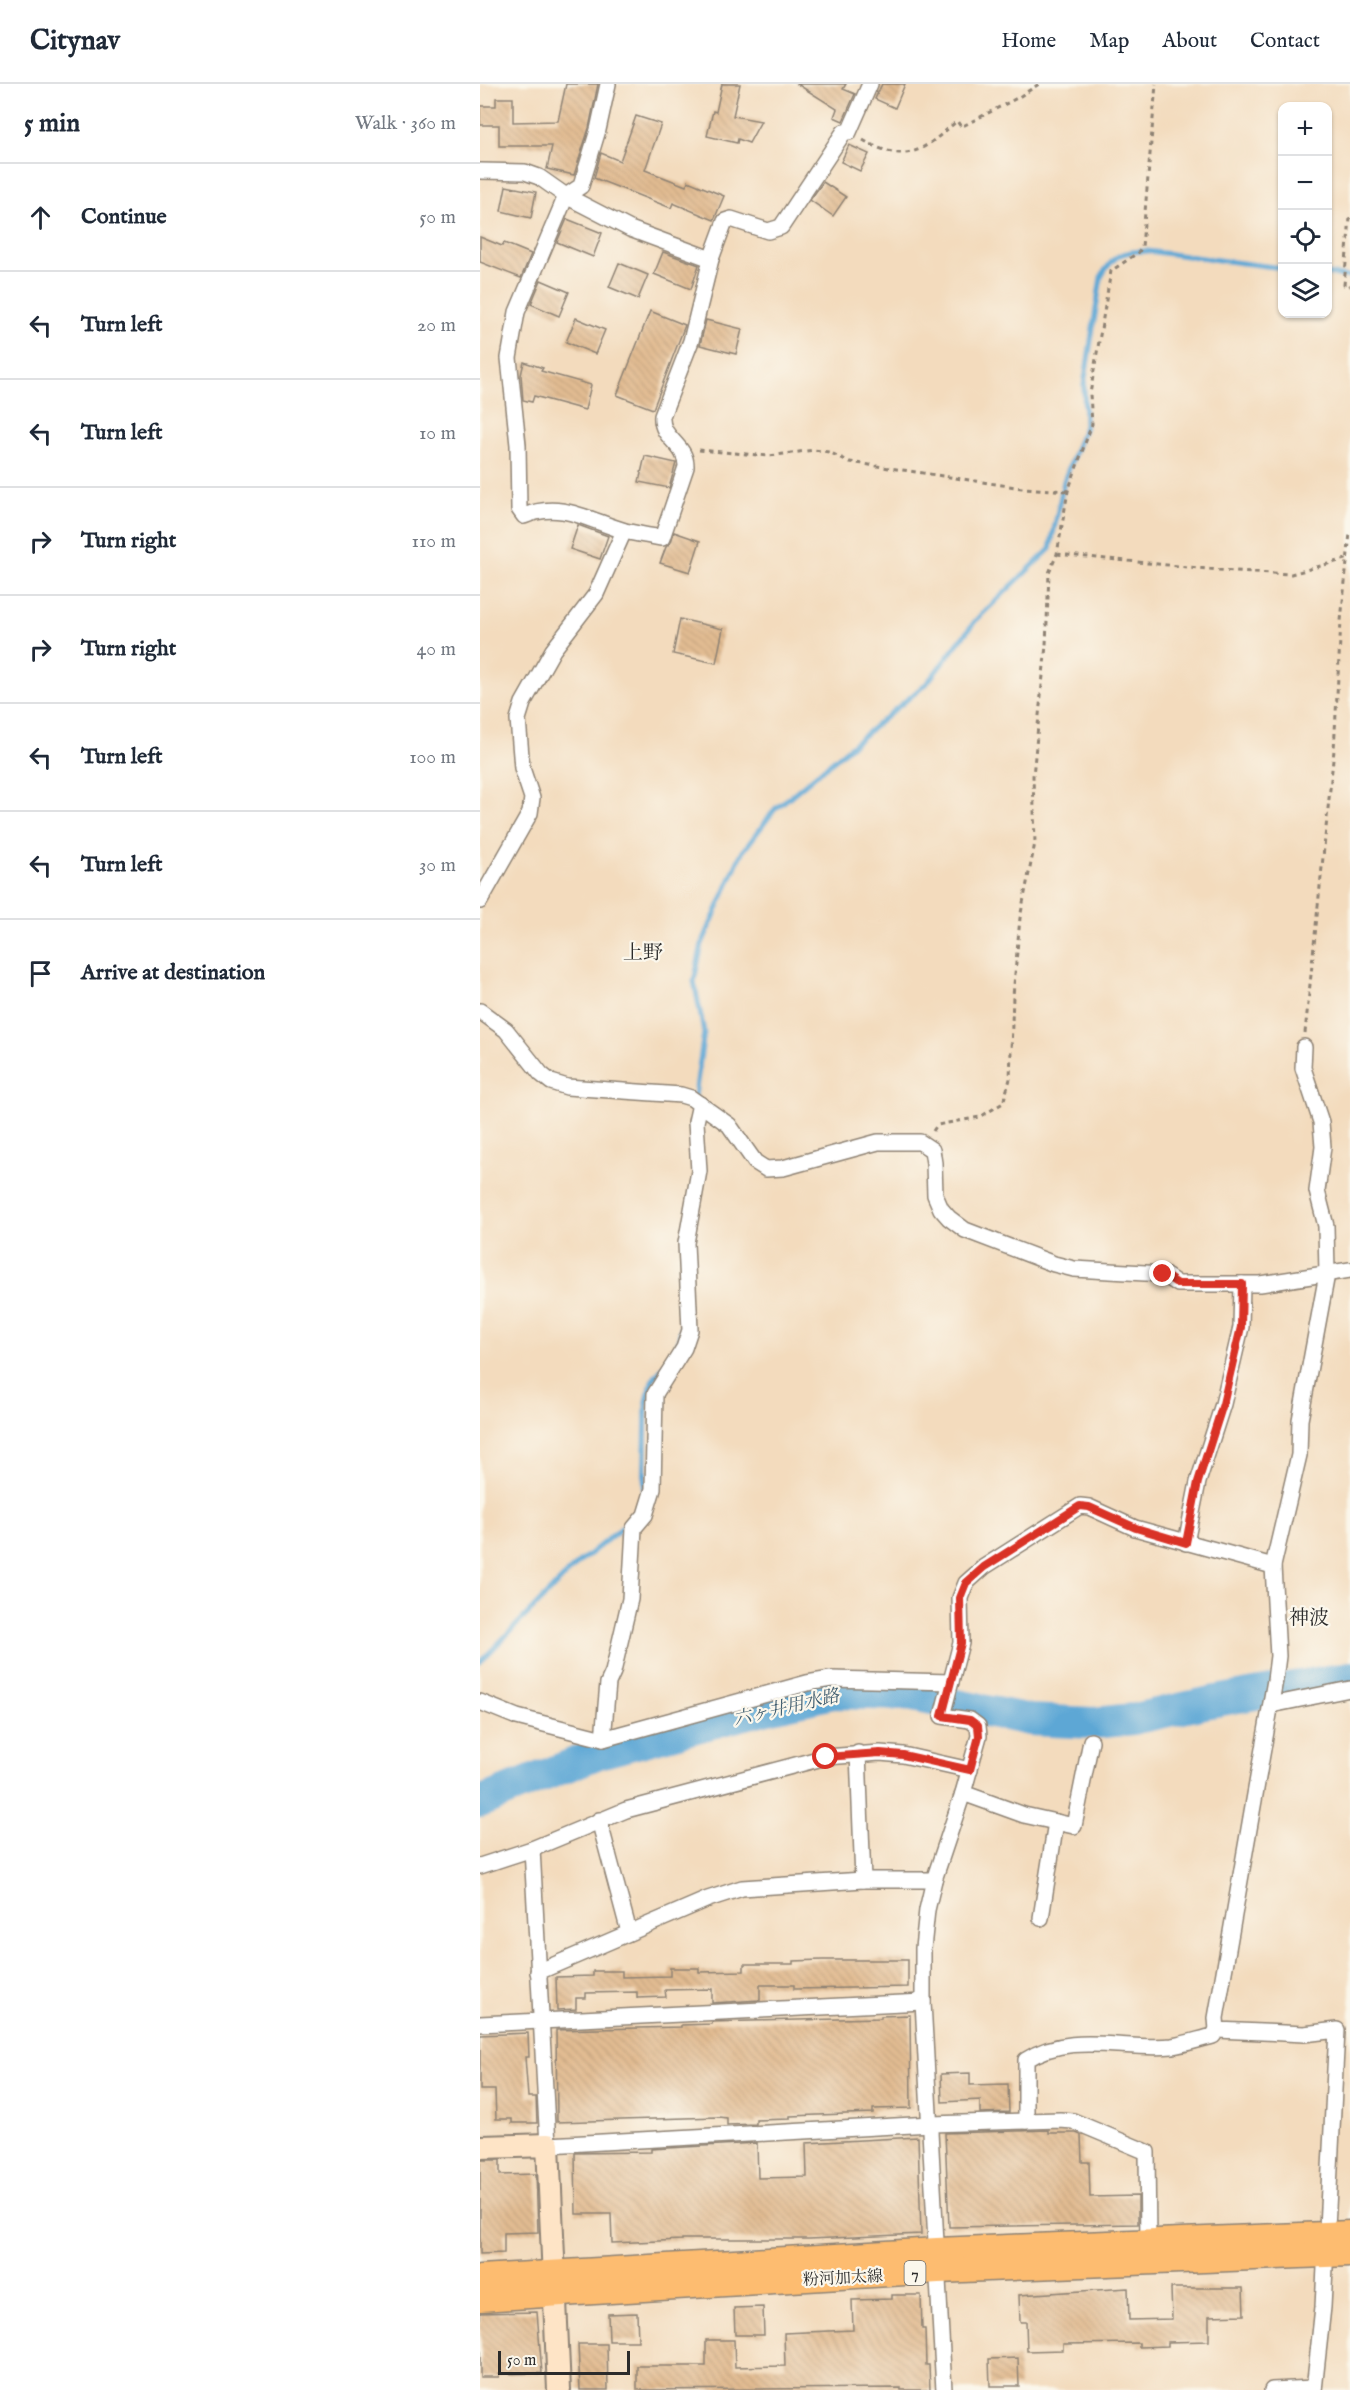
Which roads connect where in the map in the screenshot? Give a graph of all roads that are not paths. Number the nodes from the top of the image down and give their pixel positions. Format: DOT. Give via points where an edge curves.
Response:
graph roads {
  1 [pos="608,84"];
  2 [pos="870,84"];
  3 [pos="480,171"];
  4 [pos="567,196"];
  5 [pos="711,259"];
  6 [pos="624,531"];
  7 [pos="480,901"];
  8 [pos="480,1011"];
  9 [pos="1304,1047"];
  10 [pos="697,1102"];
  11 [pos="1350,1270"];
  12 [pos="1327,1274"];
  13 [pos="1242,1284"];
  14 [pos="1186,1543"];
  15 [pos="1273,1566"];
  16 [pos="1350,1689"];
  17 [pos="948,1694"];
  18 [pos="480,1701"];
  19 [pos="1272,1702"];
  20 [pos="603,1739"];
  21 [pos="1091,1741"];
  22 [pos="858,1753"];
  23 [pos="970,1770"];
  24 [pos="963,1793"];
  25 [pos="599,1820"];
  26 [pos="1056,1822"];
  27 [pos="532,1849"];
  28 [pos="480,1866"];
  29 [pos="863,1880"];
  30 [pos="933,1880"];
  31 [pos="1041,1918"];
  32 [pos="630,1932"];
  33 [pos="538,1972"];
  34 [pos="922,2002"];
  35 [pos="540,2021"];
  36 [pos="480,2024"];
  37 [pos="1217,2030"];
  38 [pos="1026,2121"];
  39 [pos="931,2124"];
  40 [pos="548,2145"];
  41 [pos="480,2147"];
  42 [pos="1334,2241"];
  43 [pos="1148,2242"];
  44 [pos="1350,2254"];
  45 [pos="937,2261"];
  46 [pos="480,2277"];
  47 [pos="553,2284"];
  48 [pos="480,2299"];
  49 [pos="1314,2389"];
  50 [pos="559,2390"];
  51 [pos="944,2390"];
  52 [pos="1272,2390"];
  1 -- 4 [label="street" via="581,186"];
  2 -- 5 [label="street" via="849,132 844,132 781,227 768,231 731,219 725,221"];
  3 -- 4 [label="street" via="525,172"];
  4 -- 5 [label="street" via="630,229"];
  4 -- 6 [label="street" via="517,312 509,358 518,445 519,509 524,516 553,509 570,512"];
  5 -- 6 [label="street" via="691,341 662,416 661,425 682,449 686,467 662,538"];
  6 -- 7 [label="street" via="596,594 553,650 524,703 518,719 522,768 532,798 530,813"];
  8 -- 10 [label="street" via="506,1030 551,1082 567,1087 681,1095"];
  9 -- 12 [label="street" via="1304,1068 1321,1122 1323,1147 1317,1191 1326,1226"];
  10 -- 13 [label="street" via="729,1125 755,1162 766,1169 783,1168 878,1142 920,1142 932,1150 935,1195 941,1209 965,1230 1074,1269 1163,1274 1178,1284"];
  10 -- 20 [label="street" via="699,1171 686,1243 690,1330 684,1348 655,1394 653,1489 645,1515 634,1528 630,1599 608,1683"];
  11 -- 12 [label="street"];
  12 -- 13 [label="street"];
  12 -- 15 [label="street" via="1300,1420 1299,1455"];
  13 -- 14 [label="street" via="1241,1327 1223,1404 1198,1482"];
  14 -- 15 [label="street"];
  14 -- 17 [label="street" via="1080,1506 1040,1530 966,1583 960,1598 961,1643"];
  15 -- 19 [label="street" via="1278,1656"];
  16 -- 19 [label="street"];
  17 -- 20 [label="street" via="831,1679"];
  17 -- 23 [label="street" via="942,1716 970,1720 978,1726"];
  18 -- 20 [label="street" via="517,1717"];
  19 -- 37 [label="street"];
  21 -- 26 [label="street" via="1074,1826"];
  22 -- 23 [label="street" via="903,1755"];
  22 -- 25 [label="street" via="795,1764"];
  22 -- 29 [label="street"];
  23 -- 24 [label="street"];
  24 -- 26 [label="street"];
  24 -- 30 [label="street"];
  25 -- 27 [label="street"];
  25 -- 32 [label="street"];
  26 -- 31 [label="street"];
  27 -- 28 [label="street"];
  27 -- 33 [label="street"];
  29 -- 30 [label="street"];
  29 -- 32 [label="street" via="742,1888"];
  30 -- 34 [label="street" via="923,1948"];
  32 -- 33 [label="street"];
  33 -- 35 [label="street"];
  34 -- 35 [label="street"];
  34 -- 39 [label="street"];
  35 -- 36 [label="street"];
  35 -- 40 [label="street"];
  37 -- 38 [label="street" via="1213,2036 1172,2046 1065,2045 1041,2050 1026,2060"];
  37 -- 42 [label="street" via="1304,2034 1337,2030"];
  38 -- 39 [label="street"];
  38 -- 43 [label="street" via="1073,2121 1147,2152"];
  39 -- 40 [label="street"];
  39 -- 45 [label="street"];
  40 -- 41 [label="street"];
  40 -- 47 [label="street"];
  42 -- 43 [label="main road, 粉河加太線 / 7"];
  42 -- 44 [label="main road, 粉河加太線 / 7"];
  42 -- 45 [label="main road, 粉河加太線 / 7"];
  42 -- 49 [label="street"];
  43 -- 45 [label="main road, 粉河加太線 / 7"];
  45 -- 47 [label="main road, 粉河加太線 / 7"];
  45 -- 51 [label="street"];
  46 -- 47 [label="main road, 粉河加太線 / 7"];
  47 -- 48 [label="main road, 粉河加太線 / 7"];
  47 -- 50 [label="street"];
  49 -- 52 [label="street"];
}
